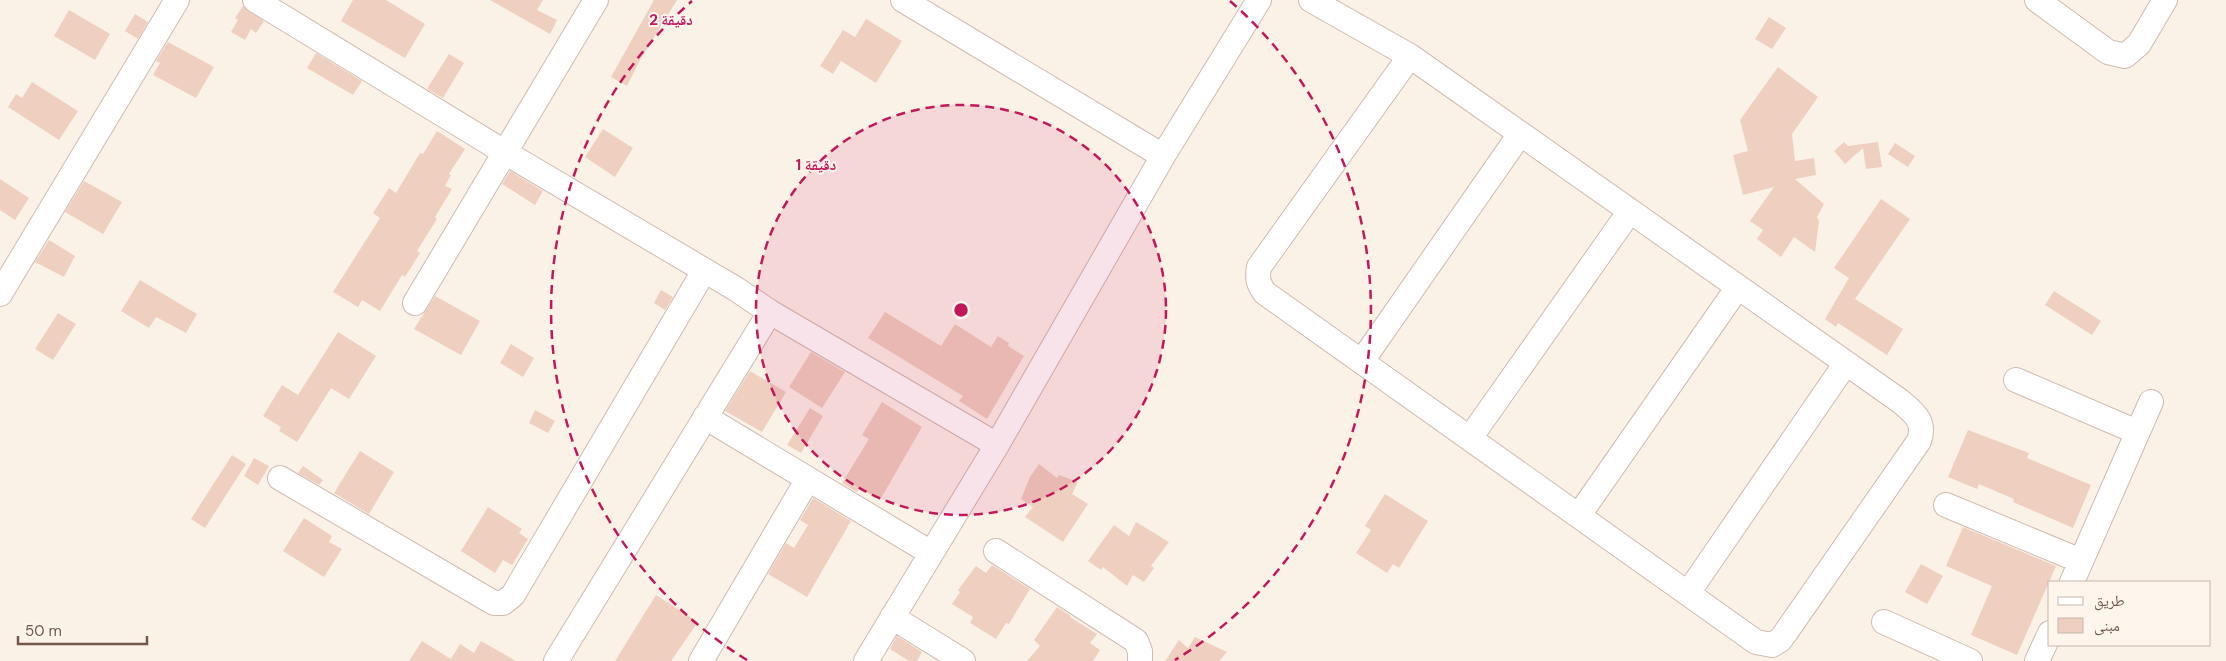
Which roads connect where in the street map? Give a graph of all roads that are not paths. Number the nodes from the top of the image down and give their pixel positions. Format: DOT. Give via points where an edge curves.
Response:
graph roads {
  1 [pos="177,0"];
  2 [pos="255,0"];
  3 [pos="596,0"];
  4 [pos="902,0"];
  5 [pos="1259,0"];
  6 [pos="1311,0"];
  7 [pos="2037,0"];
  8 [pos="2164,0"];
  9 [pos="1410,56"];
  10 [pos="1520,134"];
  11 [pos="506,153"];
  12 [pos="1163,156"];
  13 [pos="1630,211"];
  14 [pos="704,271"];
  15 [pos="1738,287"];
  16 [pos="0,294"];
  17 [pos="415,303"];
  18 [pos="770,312"];
  19 [pos="1362,361"];
  20 [pos="1846,362"];
  21 [pos="2016,380"];
  22 [pos="2151,402"];
  23 [pos="705,417"];
  24 [pos="2137,432"];
  25 [pos="1470,438"];
  26 [pos="997,445"];
  27 [pos="280,478"];
  28 [pos="808,479"];
  29 [pos="1946,505"];
  30 [pos="1579,515"];
  31 [pos="996,551"];
  32 [pos="931,553"];
  33 [pos="2081,561"];
  34 [pos="2072,581"];
  35 [pos="1688,593"];
  36 [pos="892,617"];
  37 [pos="1884,622"];
  38 [pos="2048,637"];
  39 [pos="556,661"];
  40 [pos="701,661"];
  41 [pos="866,661"];
  42 [pos="963,661"];
  43 [pos="1140,661"];
  44 [pos="1970,661"];
  45 [pos="2037,661"];
  1 -- 16 [label="street"];
  2 -- 11 [label="street"];
  3 -- 11 [label="street"];
  4 -- 12 [label="street"];
  5 -- 12 [label="street"];
  6 -- 9 [label="street"];
  7 -- 8 [label="street" via="2108,52 2125,56 2139,44"];
  9 -- 10 [label="street"];
  9 -- 19 [label="street" via="1259,267 1259,286 1265,293"];
  10 -- 13 [label="street"];
  10 -- 19 [label="street"];
  11 -- 14 [label="street"];
  11 -- 17 [label="street"];
  12 -- 26 [label="street"];
  13 -- 15 [label="street"];
  13 -- 25 [label="street"];
  14 -- 18 [label="street"];
  14 -- 27 [label="street" via="516,590 503,603 494,603"];
  15 -- 20 [label="street"];
  15 -- 30 [label="street"];
  18 -- 23 [label="street"];
  18 -- 26 [label="street"];
  19 -- 25 [label="street"];
  20 -- 35 [label="street"];
  20 -- 35 [label="street" via="1914,412 1923,431 1919,441 1780,640 1772,645 1756,642"];
  21 -- 24 [label="street"];
  22 -- 24 [label="street"];
  23 -- 28 [label="street"];
  23 -- 39 [label="street"];
  24 -- 33 [label="street"];
  25 -- 30 [label="street"];
  26 -- 32 [label="street"];
  28 -- 32 [label="street"];
  28 -- 40 [label="street"];
  29 -- 33 [label="street"];
  30 -- 35 [label="street"];
  31 -- 43 [label="street" via="1136,641"];
  32 -- 36 [label="street"];
  33 -- 34 [label="street"];
  36 -- 41 [label="street"];
  36 -- 42 [label="street"];
  37 -- 44 [label="street"];
  38 -- 45 [label="street"];
}
